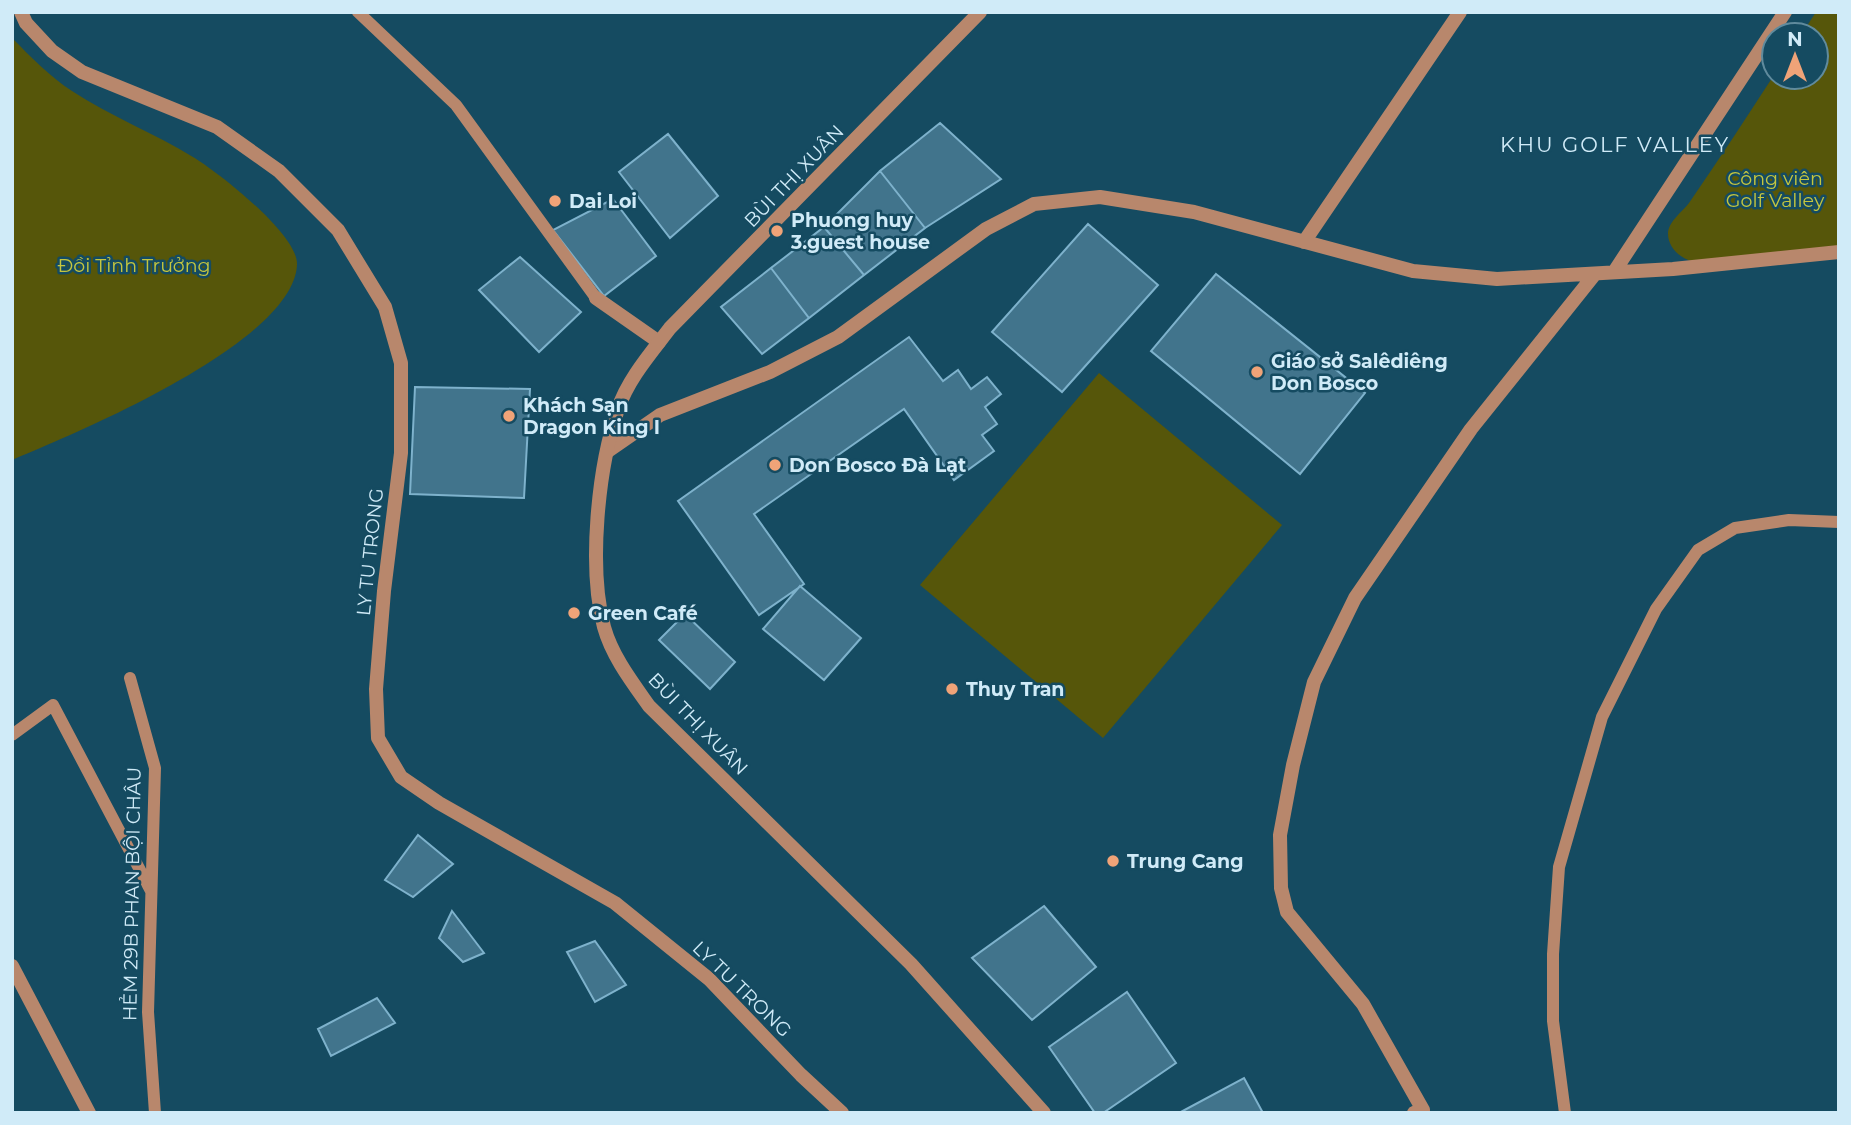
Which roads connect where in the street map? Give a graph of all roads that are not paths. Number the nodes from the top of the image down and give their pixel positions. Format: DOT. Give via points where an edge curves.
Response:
graph roads {
  1 [pos="21,12"];
  2 [pos="358,12"];
  3 [pos="980,12"];
  4 [pos="1460,12"];
  5 [pos="1785,12"];
  6 [pos="1304,242"];
  7 [pos="1839,252"];
  8 [pos="1614,272"];
  9 [pos="1595,274"];
  10 [pos="596,298"];
  11 [pos="659,342"];
  12 [pos="608,451"];
  13 [pos="1839,522"];
  14 [pos="130,678"];
  15 [pos="12,735"];
  16 [pos="152,892"];
  17 [pos="12,966"];
  18 [pos="1421,1112"];
  19 [pos="89,1113"];
  20 [pos="155,1113"];
  21 [pos="842,1113"];
  22 [pos="1044,1113"];
  23 [pos="1566,1113"];
  1 -- 21 [label="street, LY TU TRONG" via="52,51 82,72 217,127 279,171 338,230 385,307 401,363 401,453 376,689 378,738 401,777 615,903 709,979"];
  2 -- 10 [label="lane" via="456,105"];
  3 -- 11 [label="street, BÙI THỊ XUÂN"];
  4 -- 6 [label="street"];
  5 -- 8 [label="street"];
  6 -- 9 [label="street" via="1413,271 1497,279"];
  6 -- 12 [label="street" via="1194,212 1100,197 1034,204 986,229 838,337 770,372 660,415"];
  7 -- 8 [label="street"];
  8 -- 9 [label="street"];
  9 -- 18 [label="street" via="1471,429 1355,598 1314,682 1293,765 1280,835 1281,888 1287,912 1363,1004"];
  10 -- 11 [label="street"];
  11 -- 12 [label="street, BÙI THỊ XUÂN" via="618,407"];
  12 -- 22 [label="street, BÙI THỊ XUÂN" via="599,506 596,573 604,627 624,671 649,706 911,964"];
  13 -- 23 [label="lane" via="1789,520 1735,528 1698,551 1656,609 1602,717 1559,867 1553,1021"];
  14 -- 16 [label="lane, HẺM 29B PHAN BỘI CHÂU" via="155,768"];
  15 -- 16 [label="lane" via="53,705"];
  16 -- 20 [label="lane, HẺM 29B PHAN BỘI CHÂU" via="148,1012"];
  17 -- 19 [label="street"];
}
